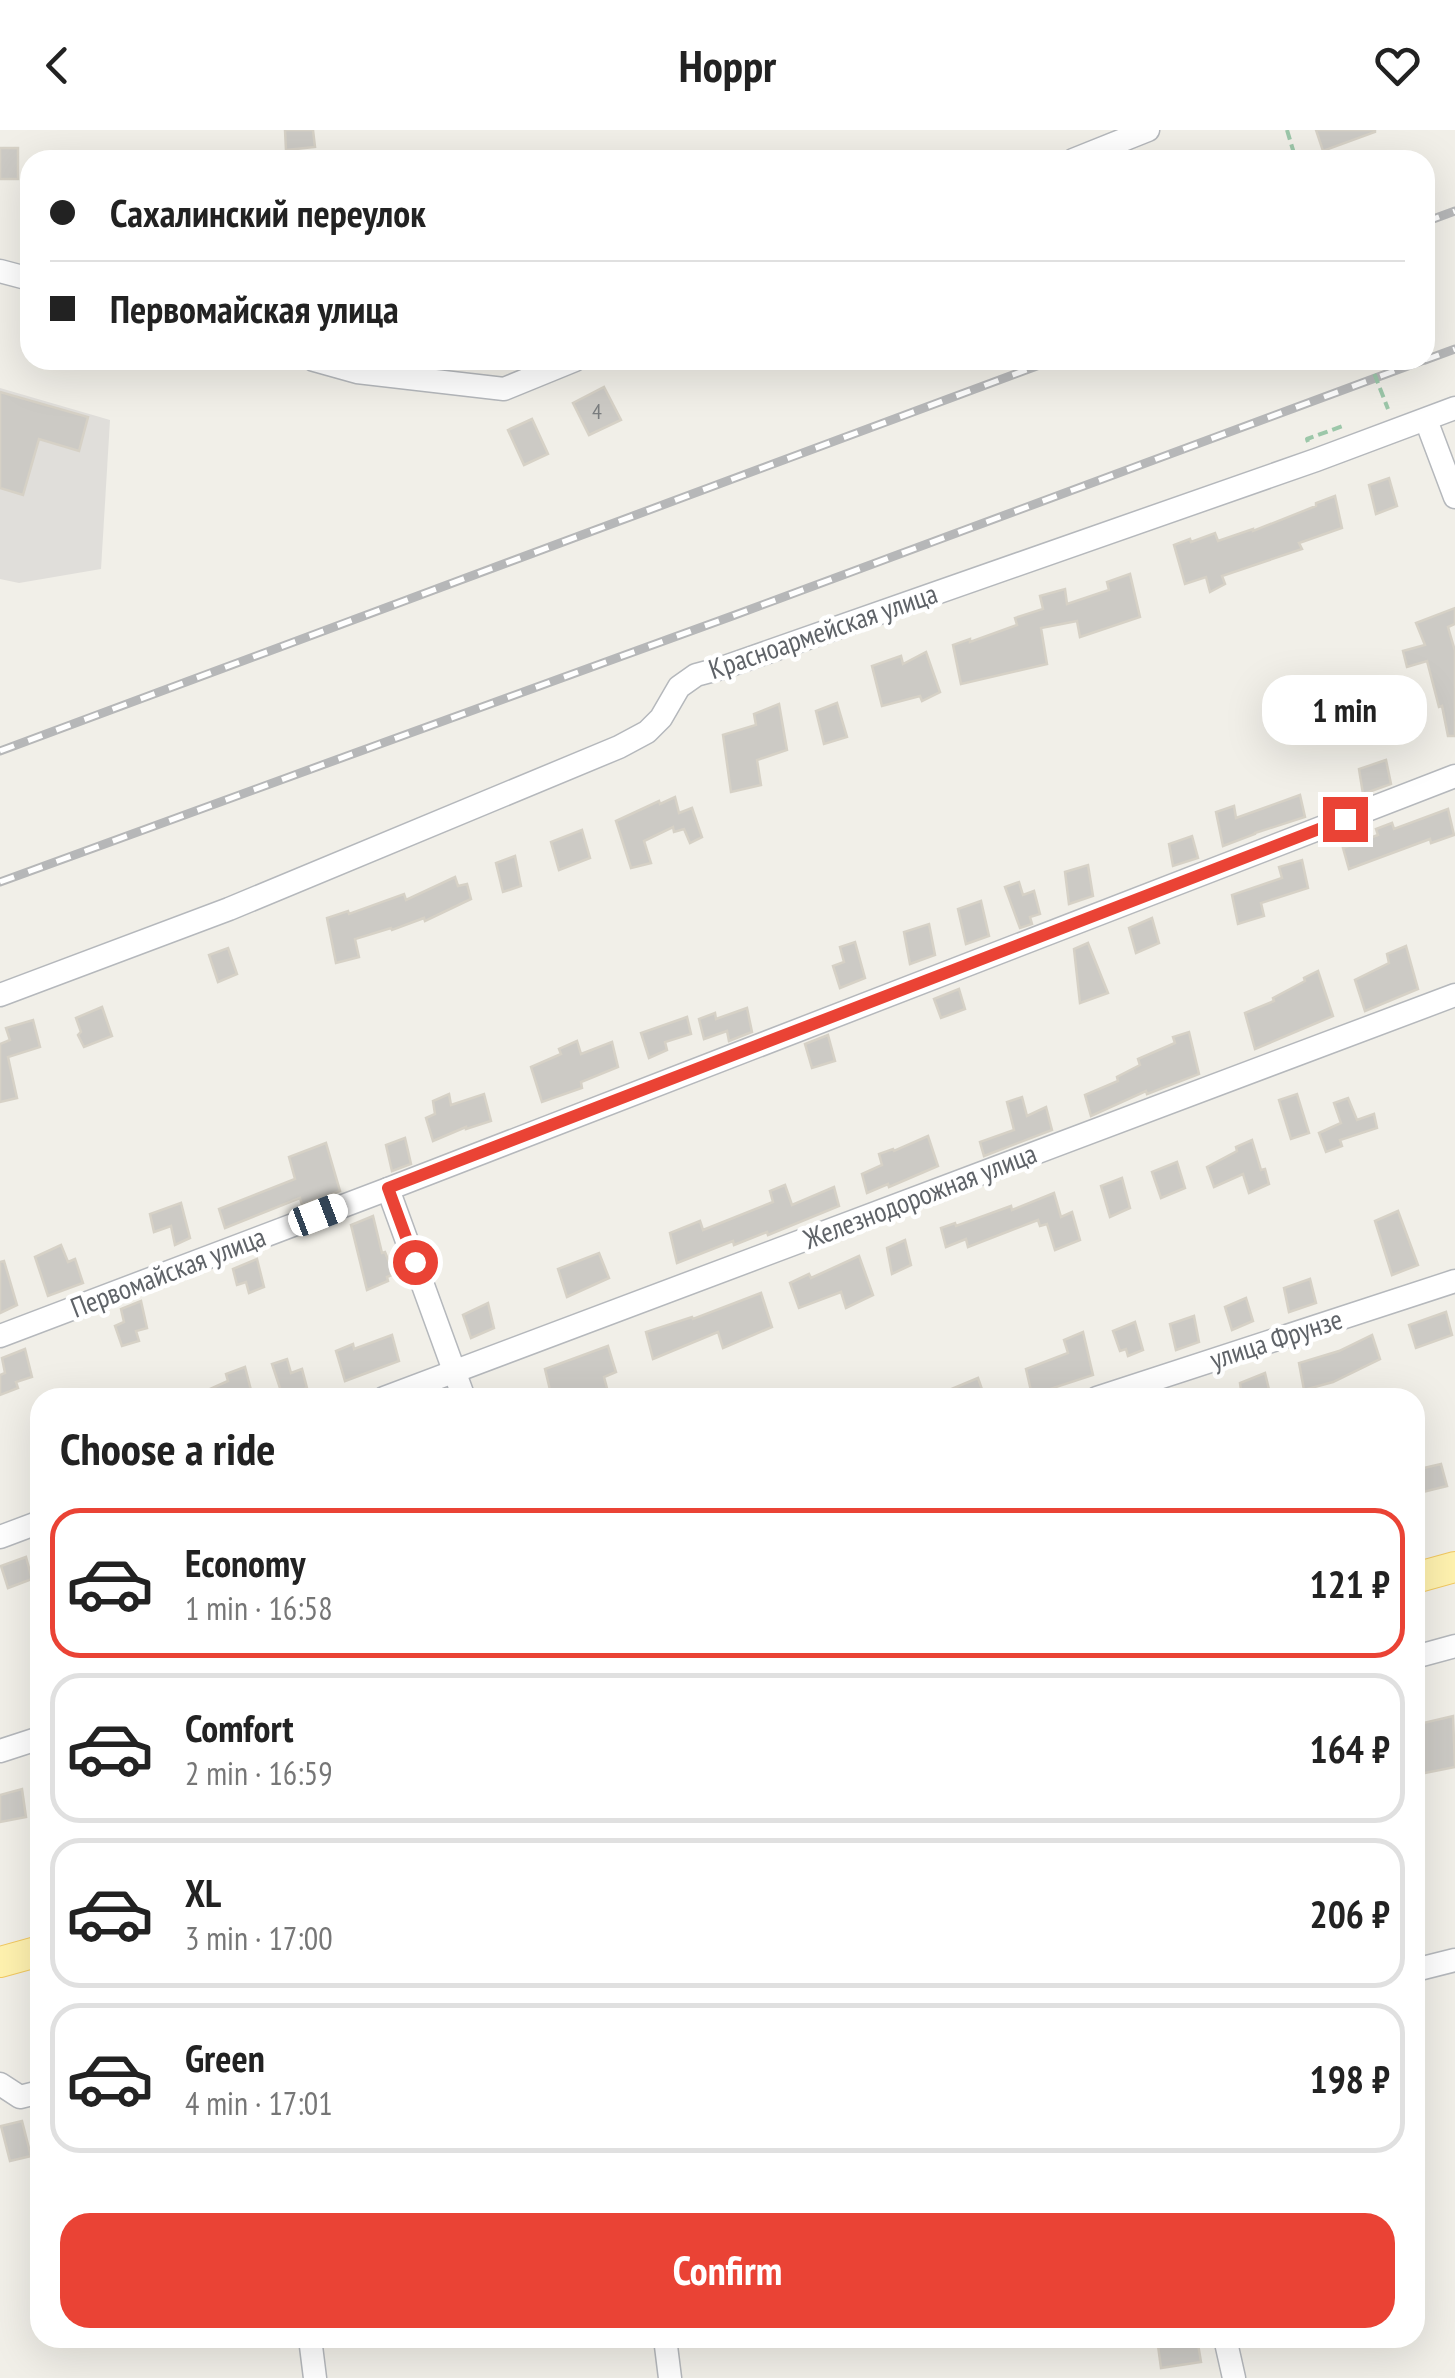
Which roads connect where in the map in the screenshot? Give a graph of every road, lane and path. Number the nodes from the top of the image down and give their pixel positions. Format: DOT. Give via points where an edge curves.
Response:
graph roads {
  1 [pos="1148,130"];
  2 [pos="1099,150"];
  3 [pos="349,370"];
  4 [pos="551,370"];
  5 [pos="1373,370"];
  6 [pos="1455,408"];
  7 [pos="1388,409"];
  8 [pos="1426,420"];
  9 [pos="1455,497"];
  10 [pos="1455,776"];
  11 [pos="1455,994"];
  12 [pos="0,995"];
  13 [pos="388,1188"];
  14 [pos="1455,1281"];
  15 [pos="0,1336"];
  16 [pos="455,1372"];
  17 [pos="411,1388"];
  18 [pos="461,1388"];
  19 [pos="1128,1388"];
  20 [pos="30,1526"];
  21 [pos="0,1536"];
  22 [pos="1455,1567"];
  23 [pos="1425,1575"];
  24 [pos="1455,1646"];
  25 [pos="1425,1654"];
  26 [pos="30,1741"];
  27 [pos="0,1751"];
  28 [pos="30,1954"];
  29 [pos="1455,1960"];
  30 [pos="0,1962"];
  31 [pos="1425,1968"];
  32 [pos="0,2084"];
  33 [pos="30,2094"];
  34 [pos="311,2348"];
  35 [pos="666,2348"];
  36 [pos="1227,2348"];
  37 [pos="315,2378"];
  38 [pos="670,2378"];
  39 [pos="1234,2378"];
  1 -- 2 [label="street"];
  3 -- 4 [label="street" via="504,389"];
  5 -- 7 [label="path, bridge"];
  6 -- 8 [label="street, Красноармейская улица"];
  8 -- 9 [label="street"];
  8 -- 12 [label="street, Красноармейская улица" via="696,675 679,687 648,732 619,747 229,909"];
  10 -- 13 [label="street, Первомайская улица"];
  11 -- 16 [label="street, Железнодорожная улица"];
  13 -- 15 [label="street, Первомайская улица"];
  13 -- 16 [label="street"];
  14 -- 19 [label="street, улица Фрунзе"];
  16 -- 17 [label="street, Железнодорожная улица"];
  16 -- 18 [label="street"];
  20 -- 21 [label="street"];
  22 -- 23 [label="main road"];
  24 -- 25 [label="street"];
  26 -- 27 [label="street"];
  28 -- 30 [label="main road"];
  29 -- 31 [label="street"];
  32 -- 33 [label="street" via="20,2097"];
  34 -- 37 [label="street"];
  35 -- 38 [label="street"];
  36 -- 39 [label="street"];
}
